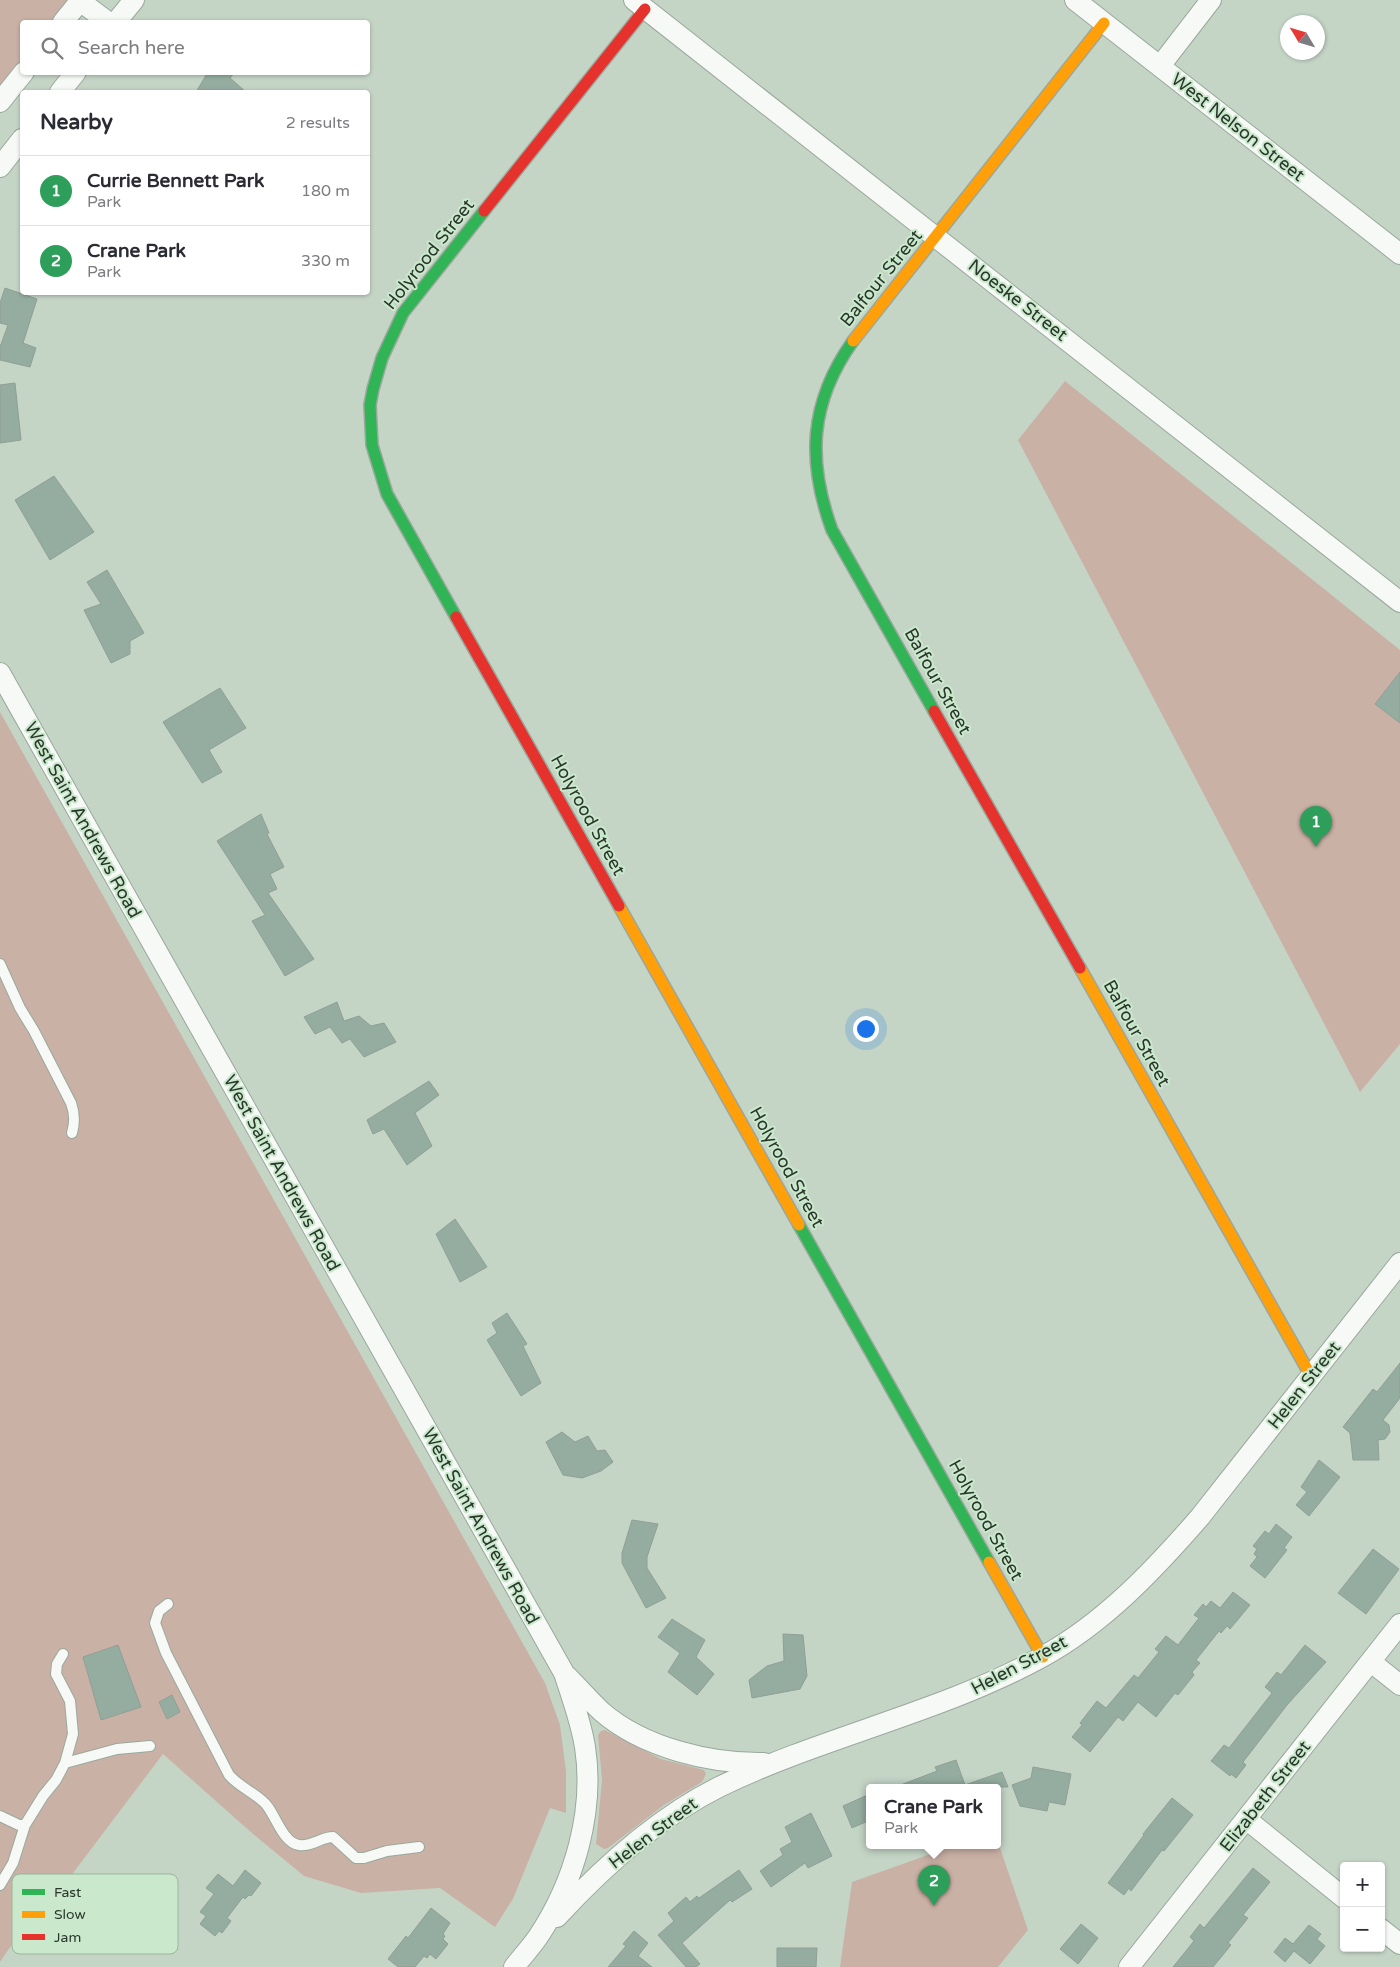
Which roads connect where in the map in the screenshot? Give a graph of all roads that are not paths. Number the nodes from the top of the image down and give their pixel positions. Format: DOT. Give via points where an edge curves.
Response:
graph roads {
  1 [pos="81,0"];
  2 [pos="134,0"];
  3 [pos="1075,0"];
  4 [pos="1211,0"];
  5 [pos="640,4"];
  6 [pos="65,20"];
  7 [pos="106,20"];
  8 [pos="118,20"];
  9 [pos="1104,23"];
  10 [pos="1160,66"];
  11 [pos="22,75"];
  12 [pos="74,75"];
  13 [pos="62,90"];
  14 [pos="0,102"];
  15 [pos="20,142"];
  16 [pos="0,167"];
  17 [pos="936,236"];
  18 [pos="1397,247"];
  19 [pos="1400,602"];
  20 [pos="0,673"];
  21 [pos="0,964"];
  22 [pos="72,1133"];
  23 [pos="1400,1263"];
  24 [pos="1311,1376"];
  25 [pos="168,1604"];
  26 [pos="1400,1624"];
  27 [pos="63,1654"];
  28 [pos="1043,1656"];
  29 [pos="1371,1662"];
  30 [pos="564,1673"];
  31 [pos="1400,1686"];
  32 [pos="150,1746"];
  33 [pos="774,1763"];
  34 [pos="65,1764"];
  35 [pos="0,1816"];
  36 [pos="1246,1819"];
  37 [pos="25,1825"];
  38 [pos="419,1847"];
  39 [pos="0,1885"];
  40 [pos="1340,1895"];
  41 [pos="1385,1932"];
  42 [pos="538,1937"];
  43 [pos="1400,1944"];
  44 [pos="514,1967"];
  45 [pos="1129,1967"];
  1 -- 6 [label="street"];
  1 -- 7 [label="street"];
  2 -- 8 [label="street"];
  3 -- 9 [label="street, West Nelson Street"];
  4 -- 10 [label="street"];
  5 -- 17 [label="street, Noeske Street"];
  5 -- 28 [label="street, Holyrood Street" via="403,313 375,377 371,396 371,439 387,494"];
  9 -- 10 [label="street, West Nelson Street"];
  9 -- 17 [label="street, Balfour Street"];
  10 -- 18 [label="street, West Nelson Street"];
  11 -- 14 [label="street"];
  12 -- 13 [label="street"];
  15 -- 16 [label="street"];
  17 -- 19 [label="street, Noeske Street"];
  17 -- 24 [label="street, Balfour Street" via="851,343 826,390 820,407 815,445 816,479 825,512 837,539"];
  20 -- 30 [label="street, West Saint Andrews Road"];
  21 -- 22 [label="lane" via="71,1104 74,1112"];
  23 -- 24 [label="street, Helen Street"];
  24 -- 28 [label="street, Helen Street" via="1167,1554 1088,1627"];
  25 -- 38 [label="lane" via="159,1611 155,1623 166,1653 229,1774 236,1784 266,1804 293,1843 310,1845 325,1837 333,1837 356,1858"];
  26 -- 29 [label="street, Elizabeth Street"];
  27 -- 34 [label="lane" via="56,1674 70,1701 73,1734"];
  28 -- 33 [label="street, Helen Street" via="986,1685"];
  29 -- 31 [label="street"];
  29 -- 36 [label="street, Elizabeth Street"];
  30 -- 33 [label="street, West Saint Andrews Road" via="604,1713 650,1740 713,1760"];
  30 -- 42 [label="street, West Saint Andrews Road" via="585,1748 587,1806 575,1858 562,1894"];
  32 -- 34 [label="lane" via="117,1749"];
  33 -- 42 [label="street, Helen Street" via="718,1788 649,1832 619,1855"];
  34 -- 37 [label="lane"];
  35 -- 37 [label="lane"];
  36 -- 40 [label="street"];
  36 -- 45 [label="street, Elizabeth Street"];
  37 -- 39 [label="lane" via="13,1863"];
  41 -- 43 [label="street"];
  42 -- 44 [label="street, West Saint Andrews Road"];
}
